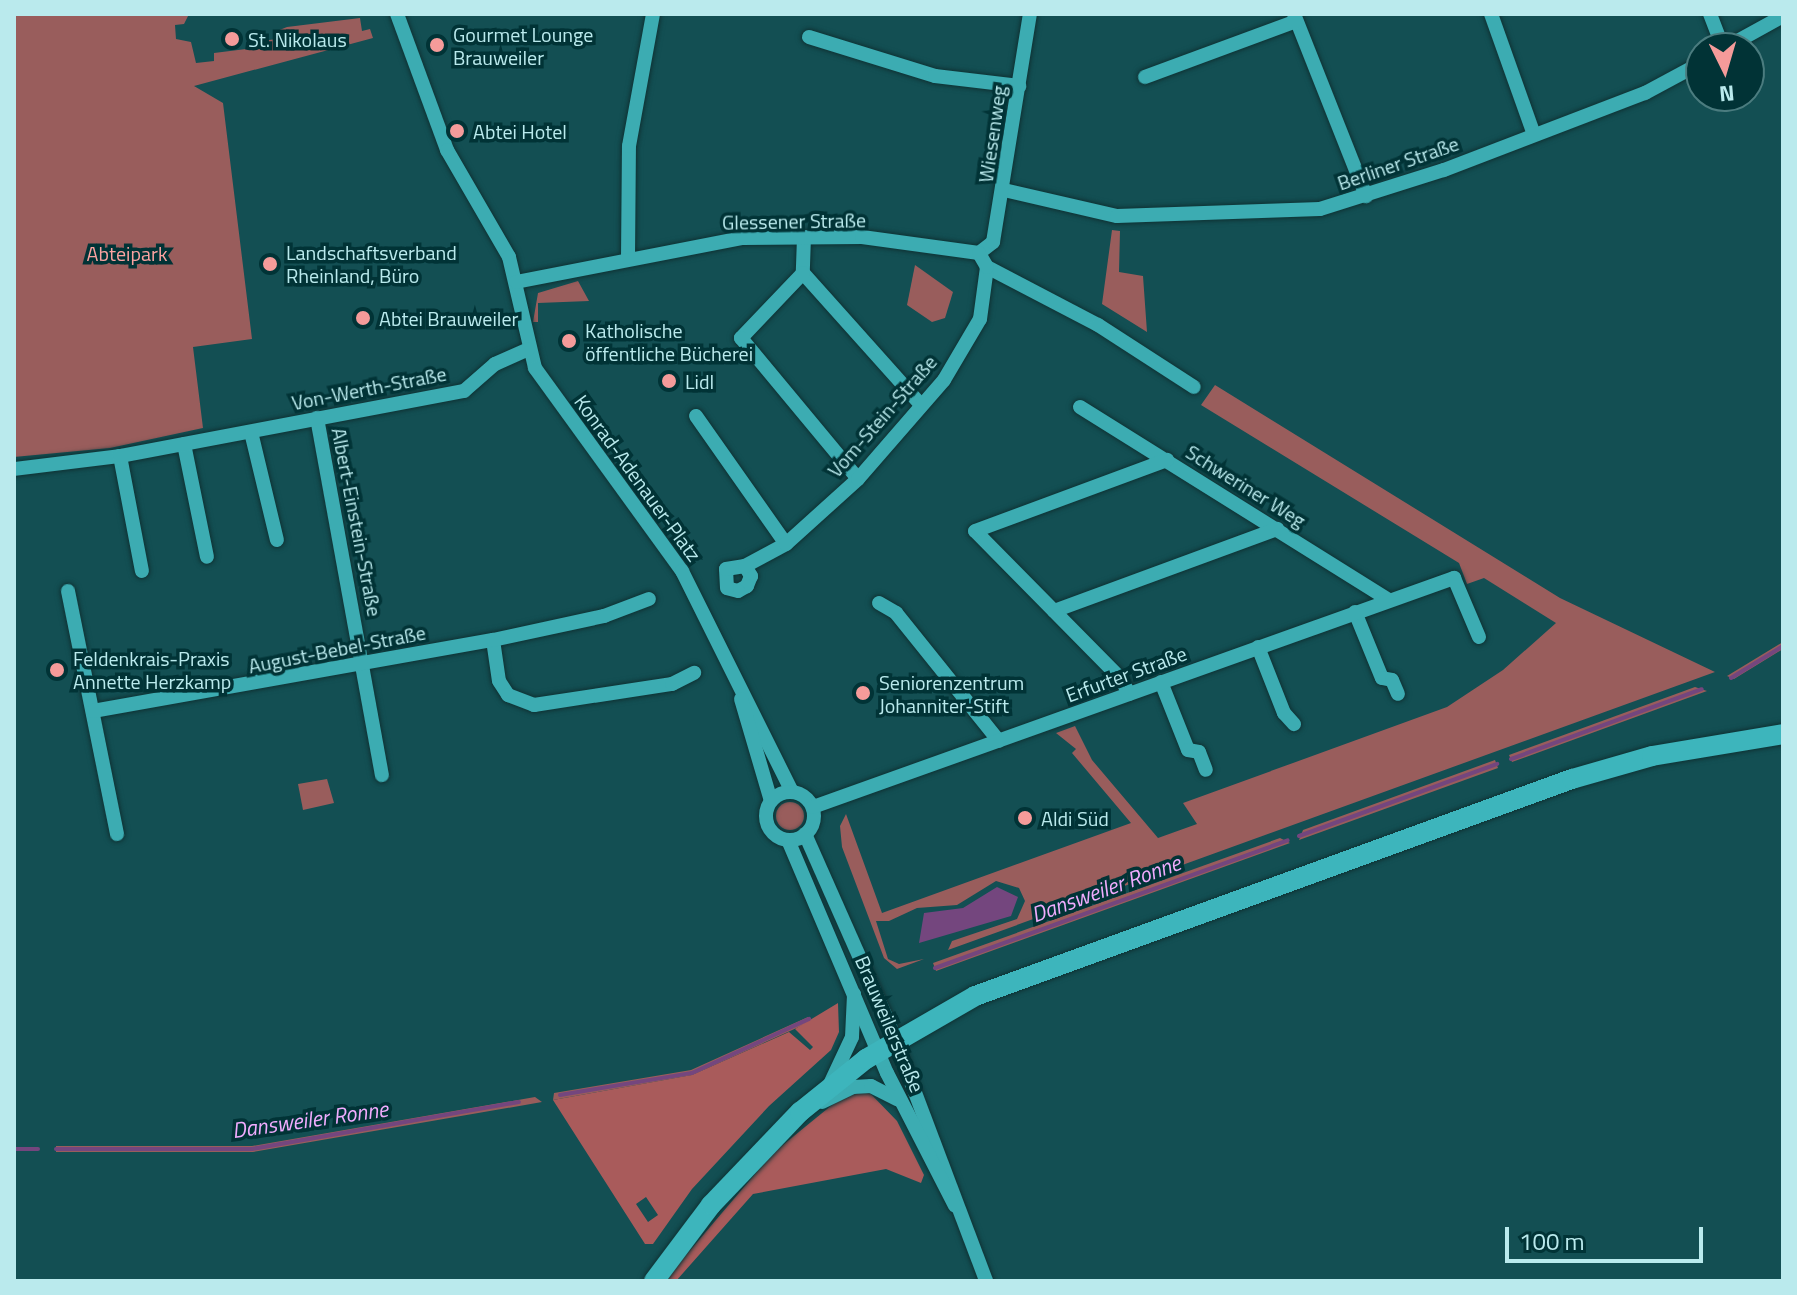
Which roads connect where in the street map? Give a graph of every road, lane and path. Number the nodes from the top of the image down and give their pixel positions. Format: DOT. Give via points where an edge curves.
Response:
graph roads {
  1 [pos="397,14"];
  2 [pos="653,14"];
  3 [pos="1030,14"];
  4 [pos="1491,14"];
  5 [pos="1783,16"];
  6 [pos="1295,17"];
  7 [pos="1754,32"];
  8 [pos="809,37"];
  9 [pos="1685,72"];
  10 [pos="1145,77"];
  11 [pos="1019,86"];
  12 [pos="1534,135"];
  13 [pos="1004,190"];
  14 [pos="1366,196"];
  15 [pos="804,237"];
  16 [pos="979,253"];
  17 [pos="628,257"];
  18 [pos="987,267"];
  19 [pos="803,273"];
  20 [pos="516,282"];
  21 [pos="528,349"];
  22 [pos="1194,387"];
  23 [pos="921,405"];
  24 [pos="1080,407"];
  25 [pos="696,416"];
  26 [pos="317,418"];
  27 [pos="251,432"];
  28 [pos="184,444"];
  29 [pos="120,456"];
  30 [pos="1167,460"];
  31 [pos="14,469"];
  32 [pos="858,479"];
  33 [pos="1277,529"];
  34 [pos="277,540"];
  35 [pos="786,544"];
  36 [pos="207,557"];
  37 [pos="745,566"];
  38 [pos="142,571"];
  39 [pos="68,591"];
  40 [pos="649,599"];
  41 [pos="1389,600"];
  42 [pos="879,603"];
  43 [pos="1054,611"];
  44 [pos="1355,612"];
  45 [pos="1479,637"];
  46 [pos="493,640"];
  47 [pos="1258,647"];
  48 [pos="365,663"];
  49 [pos="694,673"];
  50 [pos="1161,682"];
  51 [pos="1129,694"];
  52 [pos="1398,694"];
  53 [pos="740,695"];
  54 [pos="93,711"];
  55 [pos="1294,724"];
  56 [pos="1783,734"];
  57 [pos="999,741"];
  58 [pos="1206,770"];
  59 [pos="382,775"];
  60 [pos="792,792"];
  61 [pos="771,801"];
  62 [pos="813,807"];
  63 [pos="117,834"];
  64 [pos="805,834"];
  65 [pos="788,840"];
  66 [pos="854,990"];
  67 [pos="887,1045"];
  68 [pos="827,1088"];
  69 [pos="901,1103"];
  70 [pos="800,1112"];
  71 [pos="964,1220"];
  72 [pos="654,1281"];
  73 [pos="986,1281"];
  1 -- 20 [label="street, Konrad-Adenauer-Platz" via="447,150 503,244"];
  2 -- 17 [label="street" via="629,146"];
  3 -- 11 [label="street, Wiesenweg"];
  4 -- 12 [label="street"];
  5 -- 7 [label="street"];
  6 -- 10 [label="street"];
  6 -- 14 [label="street"];
  8 -- 11 [label="street" via="935,76"];
  9 -- 12 [label="street, Berliner Straße" via="1652,90"];
  11 -- 13 [label="street, Wiesenweg"];
  12 -- 14 [label="street, Berliner Straße"];
  13 -- 14 [label="street, Berliner Straße" via="1090,213 1158,217 1320,209"];
  13 -- 16 [label="street, Wiesenweg" via="993,242"];
  15 -- 16 [label="street, Glessener Straße" via="862,237"];
  15 -- 17 [label="street, Glessener Straße" via="743,238"];
  15 -- 19 [label="street"];
  16 -- 18 [label="street"];
  17 -- 20 [label="street, Glessener Straße"];
  18 -- 22 [label="street" via="1098,325"];
  18 -- 23 [label="street, Vom-Stein-Straße" via="980,319 944,380"];
  19 -- 23 [label="street"];
  19 -- 32 [label="street" via="741,338"];
  20 -- 21 [label="street, Konrad-Adenauer-Platz"];
  21 -- 26 [label="street, Von-Werth-Straße" via="495,364 464,391"];
  21 -- 53 [label="street, Konrad-Adenauer-Platz" via="541,378 682,571"];
  23 -- 32 [label="street, Vom-Stein-Straße"];
  24 -- 30 [label="street, Schweriner Weg"];
  25 -- 35 [label="street"];
  26 -- 27 [label="street, Von-Werth-Straße"];
  26 -- 48 [label="street, Albert-Einstein-Straße"];
  27 -- 28 [label="street, Von-Werth-Straße"];
  27 -- 34 [label="street"];
  28 -- 29 [label="street, Von-Werth-Straße"];
  28 -- 36 [label="street"];
  29 -- 31 [label="street, Von-Werth-Straße"];
  29 -- 38 [label="street"];
  30 -- 33 [label="street, Schweriner Weg"];
  30 -- 43 [label="street" via="975,531"];
  32 -- 35 [label="street, Vom-Stein-Straße"];
  33 -- 41 [label="street, Schweriner Weg"];
  33 -- 43 [label="street"];
  35 -- 37 [label="street, Vom-Stein-Straße"];
  39 -- 54 [label="street"];
  40 -- 46 [label="street, August-Bebel-Straße" via="604,616"];
  41 -- 44 [label="street, Erfurter Straße"];
  41 -- 45 [label="street, Erfurter Straße" via="1454,578"];
  42 -- 57 [label="street" via="896,613"];
  43 -- 51 [label="street" via="1122,680"];
  44 -- 47 [label="street, Erfurter Straße"];
  44 -- 52 [label="street" via="1382,678 1392,680"];
  46 -- 48 [label="street, August-Bebel-Straße"];
  46 -- 49 [label="street" via="504,688 518,701 534,705 672,684"];
  47 -- 50 [label="street, Erfurter Straße"];
  47 -- 55 [label="street" via="1284,713"];
  48 -- 54 [label="street, August-Bebel-Straße"];
  48 -- 59 [label="street, Albert-Einstein-Straße"];
  50 -- 51 [label="street, Erfurter Straße"];
  50 -- 58 [label="street" via="1188,750 1199,752"];
  51 -- 57 [label="street, Erfurter Straße"];
  53 -- 60 [label="street, Konrad-Adenauer-Platz"];
  53 -- 61 [label="street, Konrad-Adenauer-Platz"];
  54 -- 63 [label="street"];
  56 -- 67 [label="main road" via="1652,756 1511,799 1028,974"];
  57 -- 62 [label="street, Erfurter Straße"];
  60 -- 61 [label="street"];
  60 -- 62 [label="street"];
  61 -- 65 [label="street" via="767,822"];
  62 -- 64 [label="street" via="814,819"];
  64 -- 65 [label="street"];
  64 -- 67 [label="street, Brauweilerstraße"];
  65 -- 66 [label="street, Brauweilerstraße"];
  66 -- 67 [label="street, Brauweilerstraße"];
  66 -- 68 [label="street" via="852,1037"];
  67 -- 68 [label="main road"];
  67 -- 69 [label="street, Brauweilerstraße"];
  67 -- 71 [label="street, Brauweilerstraße"];
  68 -- 70 [label="main road"];
  69 -- 70 [label="street" via="876,1087 853,1087"];
  69 -- 71 [label="street, Brauweilerstraße"];
  70 -- 72 [label="main road" via="711,1205"];
  71 -- 73 [label="street, Brauweilerstraße"];
}
